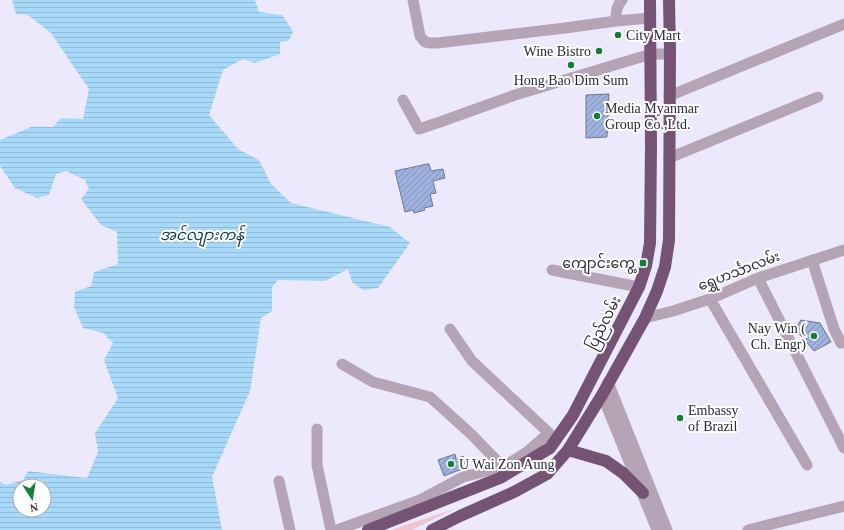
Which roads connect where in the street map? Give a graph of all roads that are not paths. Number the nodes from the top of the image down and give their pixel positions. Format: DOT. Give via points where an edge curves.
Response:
graph roads {
  1 [pos="413,0"];
  2 [pos="622,0"];
  3 [pos="650,0"];
  4 [pos="669,0"];
  5 [pos="650,18"];
  6 [pos="616,21"];
  7 [pos="844,24"];
  8 [pos="651,54"];
  9 [pos="670,54"];
  10 [pos="669,96"];
  11 [pos="818,97"];
  12 [pos="403,100"];
  13 [pos="669,158"];
  14 [pos="844,250"];
  15 [pos="812,260"];
  16 [pos="552,270"];
  17 [pos="758,278"];
  18 [pos="639,287"];
  19 [pos="710,298"];
  20 [pos="645,318"];
  21 [pos="450,329"];
  22 [pos="841,343"];
  23 [pos="342,364"];
  24 [pos="608,382"];
  25 [pos="588,387"];
  26 [pos="602,395"];
  27 [pos="317,428"];
  28 [pos="844,448"];
  29 [pos="568,450"];
  30 [pos="807,465"];
  31 [pos="503,467"];
  32 [pos="279,481"];
  33 [pos="643,493"];
  34 [pos="844,506"];
  35 [pos="290,530"];
  36 [pos="331,530"];
  37 [pos="337,530"];
  38 [pos="368,530"];
  39 [pos="432,530"];
  40 [pos="657,530"];
  41 [pos="667,530"];
  42 [pos="748,530"];
  1 -- 6 [label="street" via="420,36 425,42 437,44"];
  2 -- 6 [label="street" via="616,13"];
  3 -- 5 [label="highway, ပြည်လမ်း"];
  4 -- 9 [label="highway"];
  5 -- 6 [label="street"];
  5 -- 8 [label="highway, ပြည်လမ်း"];
  7 -- 10 [label="street"];
  8 -- 9 [label="street"];
  8 -- 12 [label="street" via="515,95 419,129"];
  8 -- 18 [label="highway, ပြည်လမ်း" via="650,243"];
  9 -- 10 [label="highway"];
  10 -- 13 [label="highway"];
  11 -- 13 [label="street"];
  13 -- 20 [label="highway" via="668,240 665,267"];
  14 -- 15 [label="street, ရွှေဟင်္သာလမ်း"];
  15 -- 17 [label="street, ရွှေဟင်္သာလမ်း"];
  15 -- 22 [label="street"];
  16 -- 18 [label="street"];
  17 -- 19 [label="street, ရွှေဟင်္သာလမ်း"];
  17 -- 28 [label="street"];
  18 -- 25 [label="highway, ပြည်လမ်း"];
  19 -- 20 [label="street, ရွှေဟင်္သာလမ်း"];
  19 -- 30 [label="street"];
  20 -- 24 [label="highway"];
  21 -- 31 [label="street" via="472,361 548,433 527,452"];
  23 -- 31 [label="street" via="373,382 430,397"];
  24 -- 26 [label="highway"];
  24 -- 41 [label="street"];
  25 -- 26 [label="highway"];
  25 -- 38 [label="highway, ပြည်လမ်း" via="573,415 550,448 500,478"];
  26 -- 29 [label="highway"];
  26 -- 33 [label="street"];
  27 -- 36 [label="street" via="317,465"];
  29 -- 33 [label="highway" via="606,461 623,473"];
  29 -- 39 [label="highway" via="547,474"];
  31 -- 37 [label="street" via="464,477 420,500"];
  32 -- 35 [label="street"];
  33 -- 40 [label="street"];
  34 -- 42 [label="street"];
}
